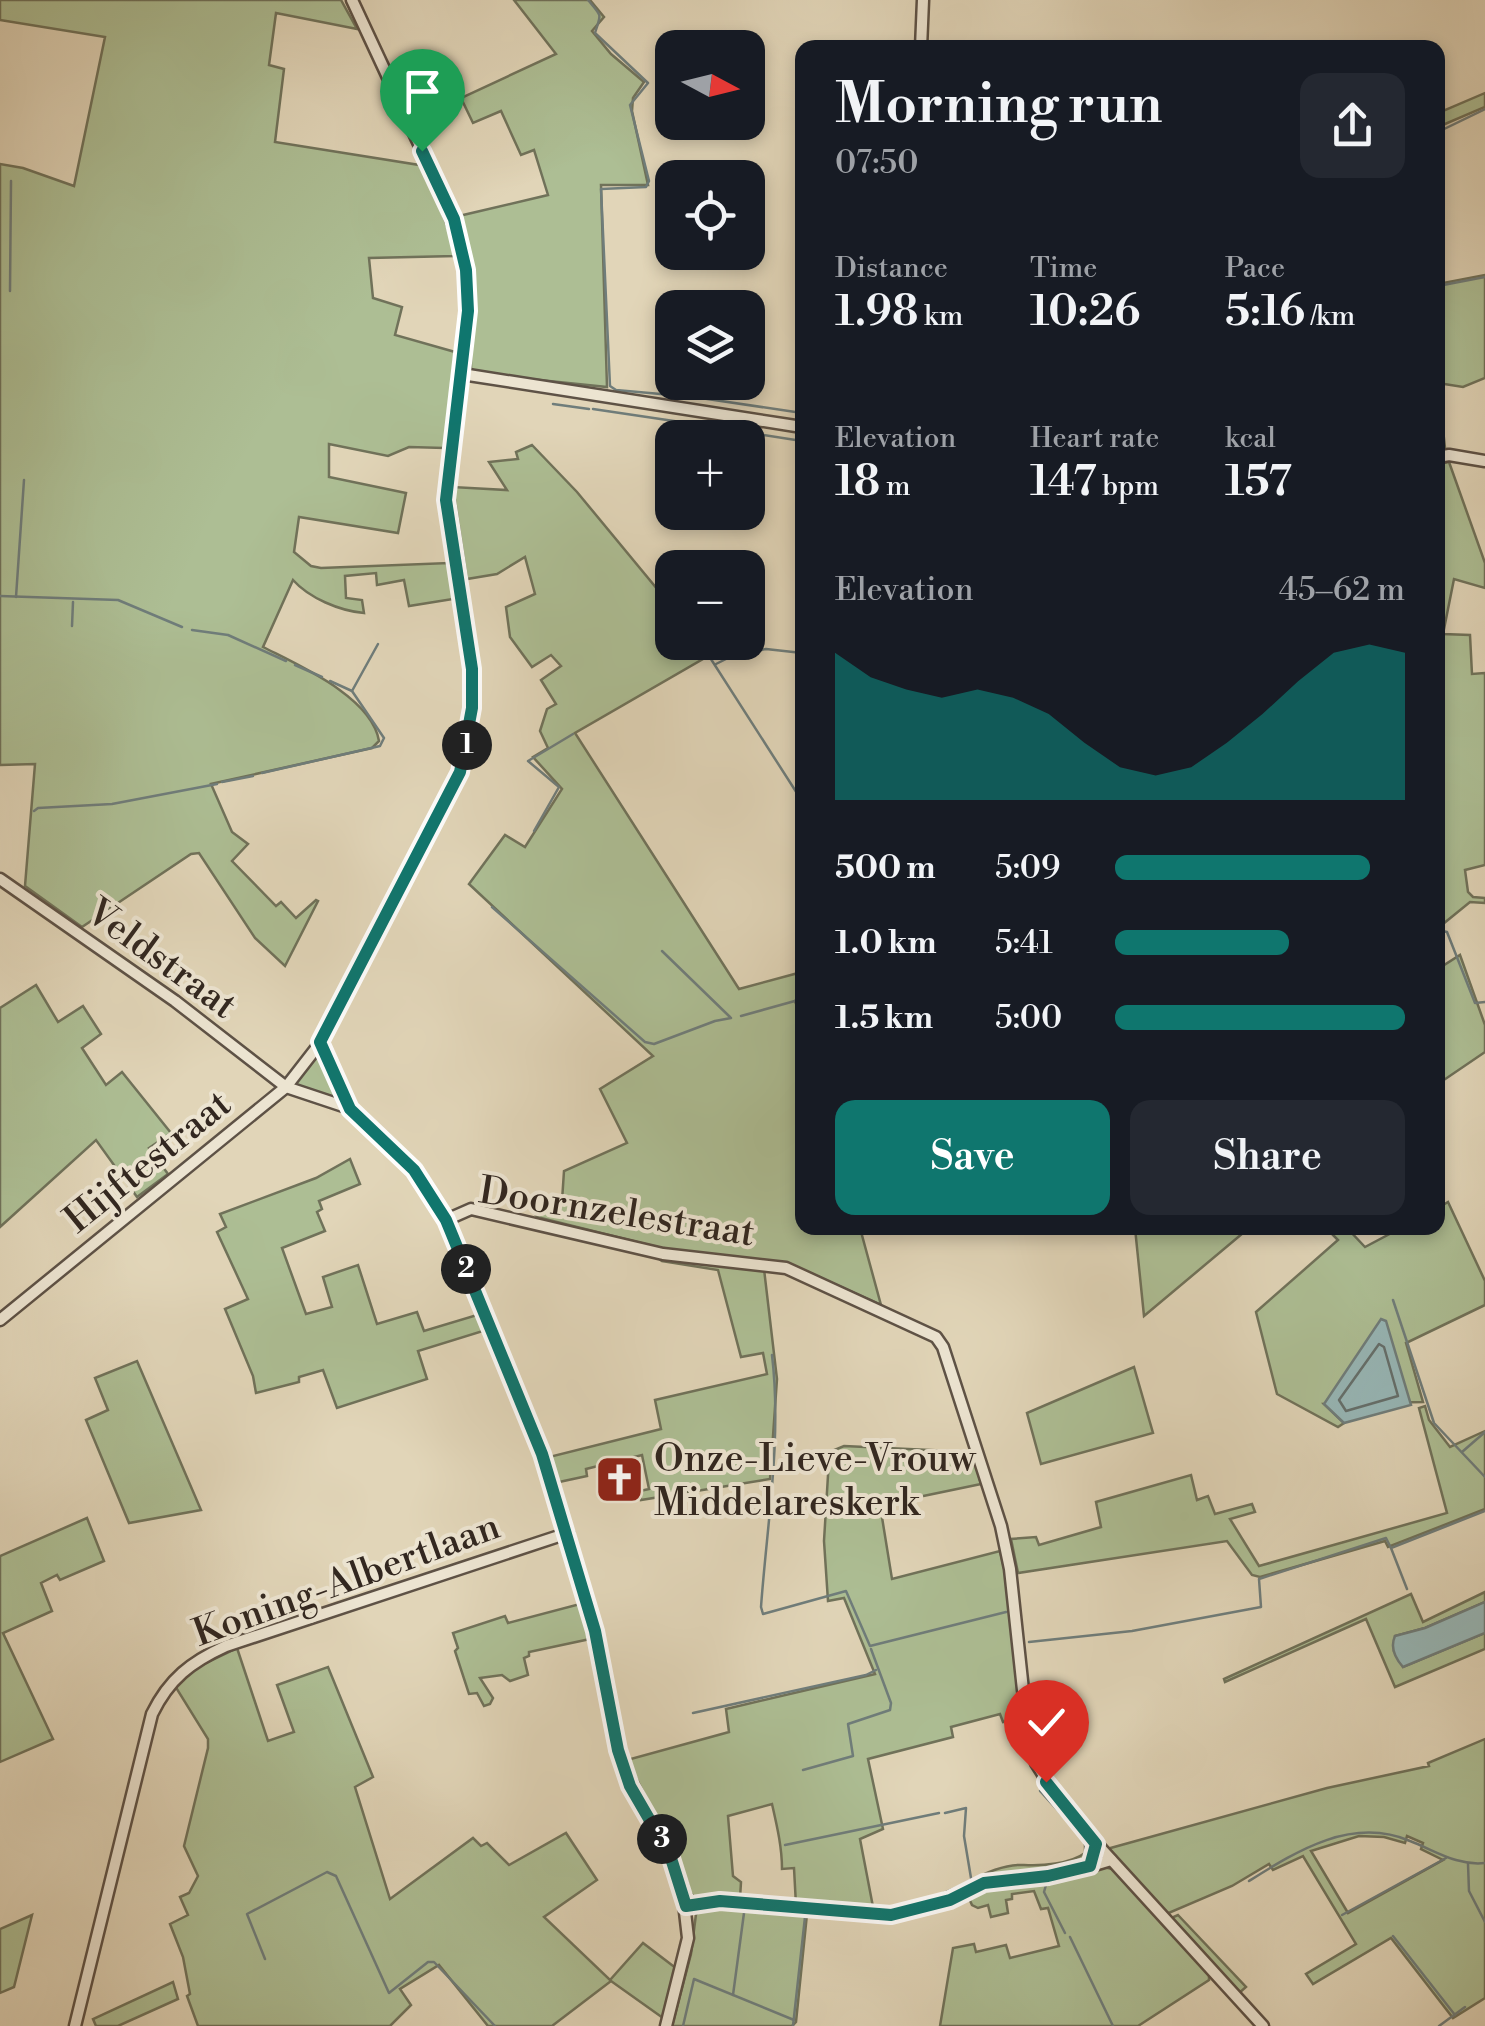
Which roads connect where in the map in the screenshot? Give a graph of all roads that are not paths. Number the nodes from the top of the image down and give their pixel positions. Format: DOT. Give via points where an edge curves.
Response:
graph roads {
  1 [pos="352,0"];
  2 [pos="924,0"];
  3 [pos="922,40"];
  4 [pos="462,374"];
  5 [pos="795,427"];
  6 [pos="1445,456"];
  7 [pos="1485,461"];
  8 [pos="0,879"];
  9 [pos="320,1042"];
  10 [pos="286,1087"];
  11 [pos="350,1109"];
  12 [pos="446,1220"];
  13 [pos="0,1320"];
  14 [pos="568,1532"];
  15 [pos="1096,1844"];
  16 [pos="1111,1860"];
  17 [pos="1090,1866"];
  18 [pos="686,1906"];
  19 [pos="77,2020"];
  20 [pos="86,2026"];
  21 [pos="666,2026"];
  22 [pos="1263,2026"];
  1 -- 4 [label="street, Hijftestraat" via="459,237 468,284"];
  2 -- 3 [label="street"];
  4 -- 5 [label="street"];
  4 -- 9 [label="street, Hijftestraat" via="446,500 472,669 468,740 445,804"];
  6 -- 7 [label="street"];
  8 -- 10 [label="street, Veldstraat"];
  9 -- 10 [label="street, Hijftestraat"];
  9 -- 11 [label="street"];
  10 -- 11 [label="street, Veldstraat"];
  10 -- 13 [label="street, Hijftestraat"];
  11 -- 12 [label="street" via="414,1170"];
  12 -- 14 [label="street"];
  12 -- 15 [label="street, Doornzelestraat" via="471,1209 663,1254 786,1268 936,1337 1001,1526 1036,1763"];
  14 -- 18 [label="street" via="618,1750 630,1786 670,1855"];
  14 -- 19 [label="street, Koning-Albertlaan" via="226,1646 183,1669 152,1714"];
  15 -- 16 [label="street, Doornzelestraat"];
  15 -- 17 [label="street"];
  16 -- 17 [label="street"];
  16 -- 22 [label="street, Doornzelestraat"];
  17 -- 18 [label="street" via="984,1883 950,1900 891,1915 720,1901"];
  18 -- 21 [label="street" via="688,1938"];
  19 -- 20 [label="street"];
}
